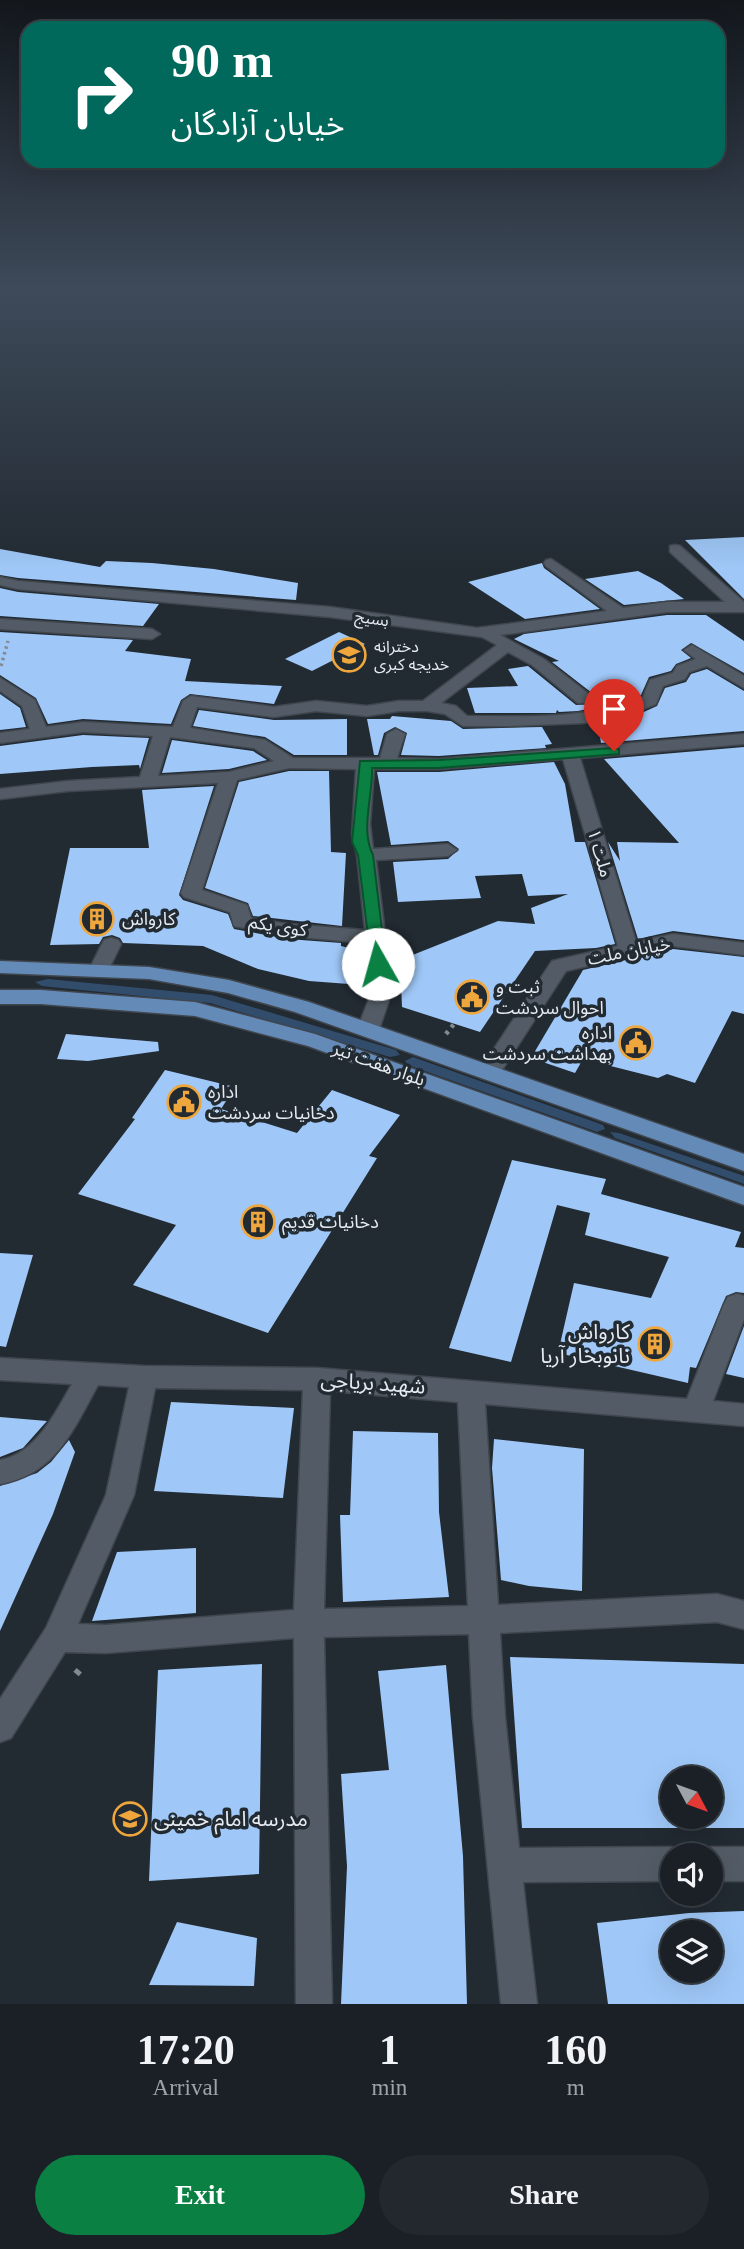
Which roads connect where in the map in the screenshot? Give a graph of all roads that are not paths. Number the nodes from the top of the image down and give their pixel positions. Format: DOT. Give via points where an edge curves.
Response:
graph roads {
  1 [pos="675,549"];
  2 [pos="551,563"];
  3 [pos="0,581"];
  4 [pos="742,607"];
  5 [pos="620,612"];
  6 [pos="0,624"];
  7 [pos="484,632"];
  8 [pos="152,634"];
  9 [pos="507,645"];
  10 [pos="692,650"];
  11 [pos="706,660"];
  12 [pos="0,683"];
  13 [pos="744,683"];
  14 [pos="202,684"];
  15 [pos="584,699"];
  16 [pos="191,701"];
  17 [pos="427,706"];
  18 [pos="40,732"];
  19 [pos="172,732"];
  20 [pos="396,734"];
  21 [pos="0,738"];
  22 [pos="744,739"];
  23 [pos="571,755"];
  24 [pos="289,763"];
  25 [pos="365,764"];
  26 [pos="387,764"];
  27 [pos="229,777"];
  28 [pos="148,781"];
  29 [pos="0,794"];
  30 [pos="447,850"];
  31 [pos="366,855"];
  32 [pos="374,937"];
  33 [pos="111,944"];
  34 [pos="744,949"];
  35 [pos="629,951"];
  36 [pos="0,967"];
  37 [pos="99,970"];
  38 [pos="0,998"];
  39 [pos="368,1030"];
  40 [pos="489,1073"];
  41 [pos="744,1163"];
  42 [pos="744,1196"];
  43 [pos="737,1304"];
  44 [pos="0,1369"];
  45 [pos="91,1374"];
  46 [pos="144,1377"];
  47 [pos="317,1379"];
  48 [pos="471,1390"];
  49 [pos="696,1411"];
  50 [pos="744,1415"];
  51 [pos="0,1472"];
  52 [pos="744,1615"];
  53 [pos="483,1620"];
  54 [pos="309,1623"];
  55 [pos="57,1638"];
  56 [pos="0,1727"];
  57 [pos="660,1864"];
  58 [pos="723,1864"];
  59 [pos="744,1864"];
  60 [pos="504,1865"];
  61 [pos="314,2004"];
  62 [pos="519,2004"];
  1 -- 4 [label="street"];
  2 -- 5 [label="street"];
  3 -- 7 [label="street, بسیج" via="340,613"];
  4 -- 5 [label="street, بسیج"];
  5 -- 7 [label="street, بسیج"];
  6 -- 8 [label="street"];
  7 -- 9 [label="street"];
  9 -- 15 [label="street" via="538,662"];
  9 -- 17 [label="street"];
  10 -- 11 [label="street"];
  11 -- 13 [label="street"];
  11 -- 17 [label="street" via="683,669 679,676 656,682 650,700 632,710 566,718 463,721 450,710"];
  12 -- 18 [label="street" via="29,704"];
  14 -- 16 [label="street"];
  16 -- 17 [label="street" via="274,712 316,706 367,711"];
  16 -- 19 [label="street"];
  18 -- 19 [label="street" via="83,727"];
  18 -- 21 [label="street"];
  19 -- 24 [label="street" via="259,744"];
  19 -- 28 [label="street"];
  20 -- 26 [label="street"];
  22 -- 23 [label="street"];
  23 -- 26 [label="street"];
  23 -- 35 [label="street, ملت ۱"];
  24 -- 25 [label="street"];
  24 -- 27 [label="street"];
  25 -- 26 [label="street"];
  25 -- 31 [label="street" via="359,842"];
  27 -- 28 [label="street"];
  27 -- 32 [label="street, کوی یکم" via="191,893 240,909 241,922"];
  28 -- 29 [label="street"];
  30 -- 31 [label="street"];
  31 -- 32 [label="street"];
  32 -- 39 [label="street" via="382,991"];
  33 -- 37 [label="street"];
  34 -- 35 [label="street, خیابان ملت" via="673,940"];
  35 -- 40 [label="street, خیابان ملت" via="559,966"];
  36 -- 37 [label="main road, بلوار هفت تیر"];
  37 -- 39 [label="main road, بلوار هفت تیر" via="149,973 229,987"];
  38 -- 42 [label="main road, بلوار هفت تیر" via="54,998 209,1012 315,1041"];
  39 -- 40 [label="main road, بلوار هفت تیر"];
  40 -- 41 [label="main road, بلوار هفت تیر"];
  43 -- 49 [label="street"];
  44 -- 45 [label="street, شهید بریاجی"];
  45 -- 46 [label="street, شهید بریاجی"];
  45 -- 51 [label="street" via="47,1446 15,1472"];
  46 -- 47 [label="street, شهید بریاجی"];
  46 -- 55 [label="street" via="120,1495"];
  47 -- 48 [label="street, شهید بریاجی"];
  47 -- 54 [label="street"];
  48 -- 49 [label="street, شهید بریاجی"];
  48 -- 53 [label="street"];
  49 -- 50 [label="street, شهید بریاجی"];
  52 -- 53 [label="street" via="717,1608"];
  53 -- 54 [label="street"];
  53 -- 60 [label="street"];
  54 -- 55 [label="street" via="106,1639"];
  54 -- 61 [label="street"];
  55 -- 56 [label="street"];
  57 -- 60 [label="street"];
  58 -- 59 [label="street"];
  60 -- 62 [label="street"];
}
